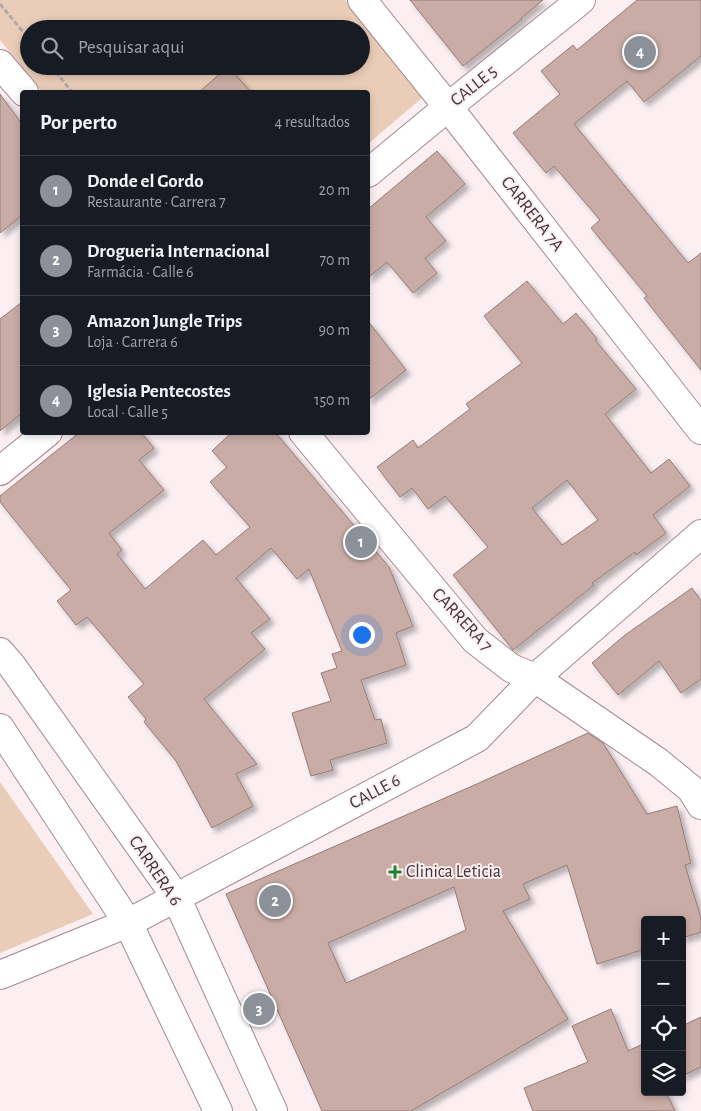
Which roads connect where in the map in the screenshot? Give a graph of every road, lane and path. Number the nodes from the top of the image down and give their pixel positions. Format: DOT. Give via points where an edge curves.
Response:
graph roads {
  1 [pos="362,0"];
  2 [pos="582,0"];
  3 [pos="0,4"];
  4 [pos="20,28"];
  5 [pos="0,64"];
  6 [pos="58,75"];
  7 [pos="22,90"];
  8 [pos="70,90"];
  9 [pos="448,107"];
  10 [pos="370,171"];
  11 [pos="701,430"];
  12 [pos="44,435"];
  13 [pos="305,435"];
  14 [pos="0,471"];
  15 [pos="701,534"];
  16 [pos="0,652"];
  17 [pos="535,678"];
  18 [pos="1,730"];
  19 [pos="701,805"];
  20 [pos="176,897"];
  21 [pos="128,922"];
  22 [pos="0,975"];
  23 [pos="218,1111"];
  24 [pos="273,1111"];
  1 -- 9 [label="street, CARRERA 7A"];
  2 -- 9 [label="street, CALLE 5"];
  3 -- 4 [label="path"];
  5 -- 7 [label="street"];
  6 -- 8 [label="path"];
  9 -- 10 [label="street, CALLE 5"];
  9 -- 11 [label="street, CARRERA 7A"];
  12 -- 14 [label="street"];
  13 -- 17 [label="street, CARRERA 7" via="475,640 511,668"];
  15 -- 17 [label="street, CALLE 6"];
  16 -- 20 [label="street, CARRERA 6"];
  17 -- 19 [label="street, CARRERA 7" via="658,762 691,789"];
  17 -- 20 [label="street, CALLE 6" via="477,738"];
  18 -- 21 [label="street"];
  20 -- 21 [label="street, CALLE 6"];
  20 -- 24 [label="street, CARRERA 6"];
  21 -- 22 [label="street, CALLE 6"];
  21 -- 23 [label="street"];
}
